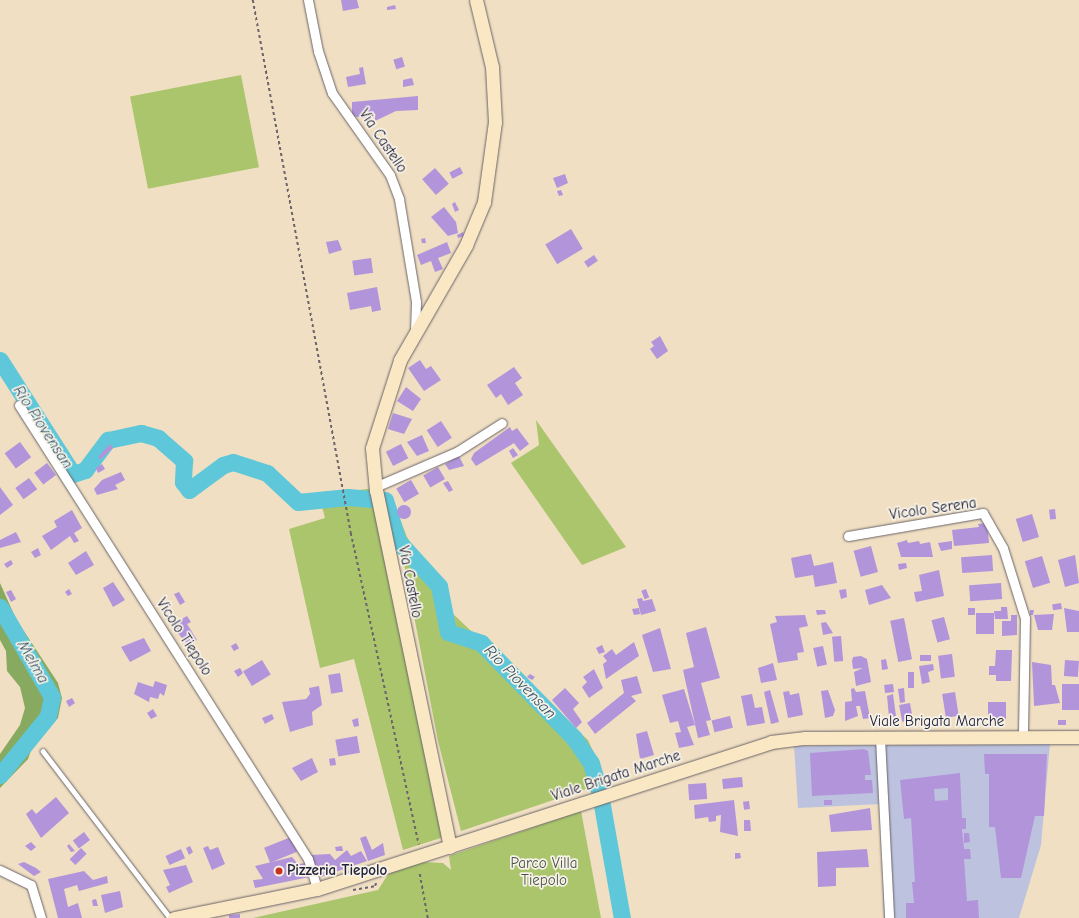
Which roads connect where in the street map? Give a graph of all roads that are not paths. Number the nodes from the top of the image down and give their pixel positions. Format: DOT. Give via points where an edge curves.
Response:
graph roads {
  1 [pos="308,0"];
  2 [pos="476,0"];
  3 [pos="416,328"];
  4 [pos="19,405"];
  5 [pos="502,422"];
  6 [pos="375,490"];
  7 [pos="848,536"];
  8 [pos="1023,737"];
  9 [pos="1079,737"];
  10 [pos="880,738"];
  11 [pos="43,751"];
  12 [pos="450,847"];
  13 [pos="0,870"];
  14 [pos="317,889"];
  15 [pos="41,918"];
  16 [pos="170,918"];
  17 [pos="174,918"];
  18 [pos="889,918"];
  1 -- 3 [label="street, Via Castello" via="318,51 332,93 390,175 399,198 416,302"];
  2 -- 3 [label="street, Via Castello" via="492,67 495,122 492,162 472,232"];
  3 -- 6 [label="street, Via Castello" via="375,432 372,448"];
  4 -- 14 [label="street, Vicolo Tiepolo" via="308,859"];
  5 -- 6 [label="street" via="458,451"];
  6 -- 12 [label="street, Via Castello"];
  7 -- 8 [label="street, Vicolo Serena" via="983,513 1003,548 1025,618"];
  8 -- 9 [label="street, Viale Brigata Marche"];
  8 -- 10 [label="street, Viale Brigata Marche"];
  10 -- 12 [label="street, Viale Brigata Marche" via="805,738 771,742"];
  10 -- 18 [label="street"];
  11 -- 16 [label="lane"];
  12 -- 14 [label="street, Viale Brigata Marche" via="391,862"];
  13 -- 15 [label="street" via="31,885"];
  14 -- 17 [label="street, Viale Brigata Marche"];
}
